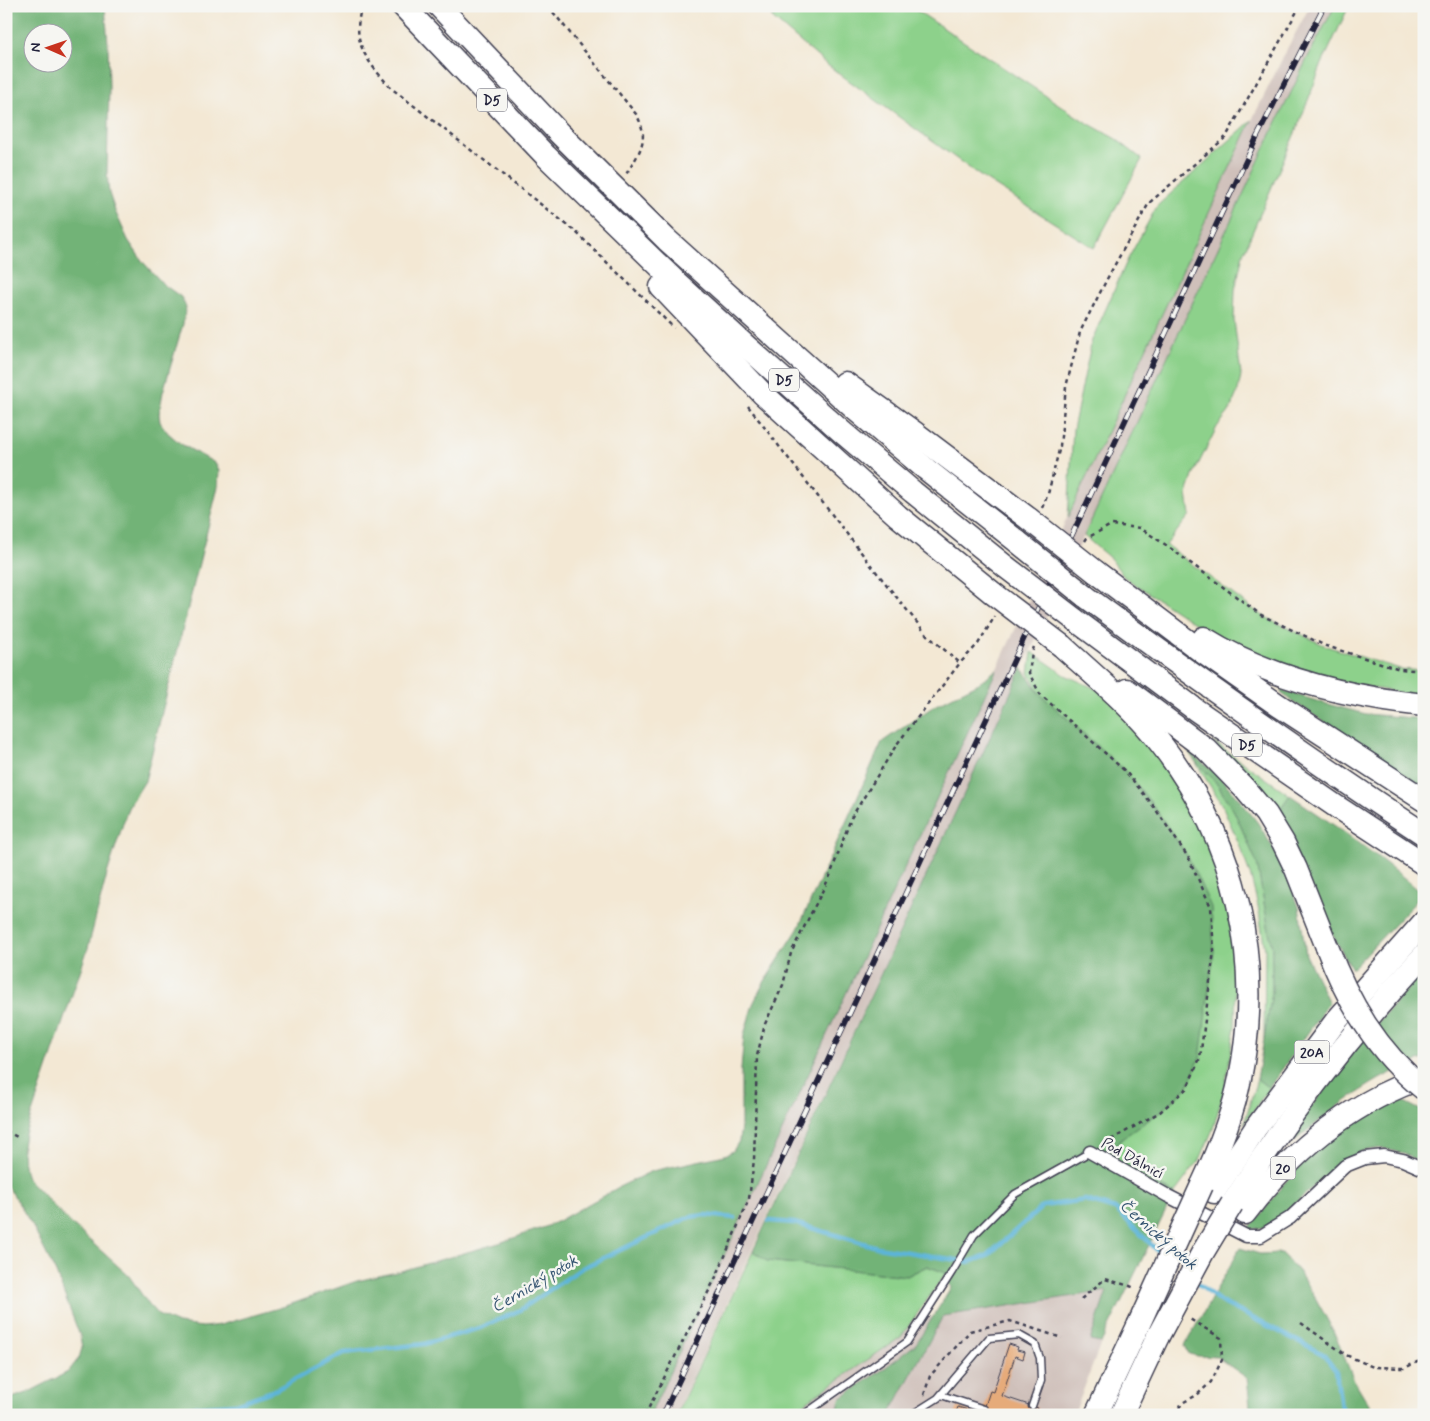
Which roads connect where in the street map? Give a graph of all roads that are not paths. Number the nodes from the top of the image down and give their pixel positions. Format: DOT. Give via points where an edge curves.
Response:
graph roads {
  1 [pos="439,6"];
  2 [pos="408,12"];
  3 [pos="546,156"];
  4 [pos="581,173"];
  5 [pos="749,314"];
  6 [pos="1096,572"];
  7 [pos="1062,646"];
  8 [pos="1424,705"];
  9 [pos="1424,800"];
  10 [pos="1424,834"];
  11 [pos="1424,864"];
  12 [pos="1424,922"];
  13 [pos="1424,955"];
  14 [pos="1424,1077"];
  15 [pos="1424,1089"];
  16 [pos="1090,1152"];
  17 [pos="1424,1169"];
  18 [pos="1208,1188"];
  19 [pos="1239,1209"];
  20 [pos="941,1395"];
  21 [pos="1032,1406"];
  22 [pos="984,1410"];
  23 [pos="807,1414"];
  24 [pos="911,1415"];
  25 [pos="1096,1415"];
  26 [pos="1121,1415"];
  1 -- 4 [label="highway, D5" via="547,120"];
  2 -- 3 [label="highway, D5"];
  3 -- 4 [label="highway, D5"];
  3 -- 7 [label="highway, bridge" via="644,269 762,393 996,601"];
  4 -- 5 [label="highway, D5" via="617,190"];
  4 -- 11 [label="highway, D5, bridge" via="674,280 913,492 1006,567 1196,710"];
  5 -- 6 [label="highway, bridge" via="1035,515"];
  5 -- 10 [label="highway, D5, bridge" via="938,479 1085,596 1209,687"];
  6 -- 8 [label="highway" via="1213,644 1265,668 1334,690"];
  6 -- 9 [label="highway" via="1278,705"];
  7 -- 15 [label="highway, bridge" via="1206,749 1266,814 1296,869 1346,992 1388,1055"];
  7 -- 18 [label="highway" via="1128,706 1176,763 1211,823 1236,891 1246,943 1248,1025 1240,1080"];
  12 -- 18 [label="highway, 20A" via="1336,1021"];
  13 -- 19 [label="highway" via="1362,1025 1275,1138"];
  14 -- 19 [label="highway, 20" via="1371,1100 1326,1129"];
  16 -- 17 [label="street, Pod Dálnicí" via="1246,1236 1261,1236 1282,1224 1345,1166 1365,1158 1384,1156"];
  16 -- 23 [label="lane, Pod Dálnicí" via="1015,1194 974,1235 907,1342"];
  18 -- 25 [label="highway, bridge"];
  19 -- 26 [label="highway, bridge" via="1203,1252"];
  20 -- 21 [label="lane" via="989,1338 1019,1334 1035,1344 1040,1358 1041,1380"];
  20 -- 22 [label="lane"];
  20 -- 24 [label="lane"];
}
